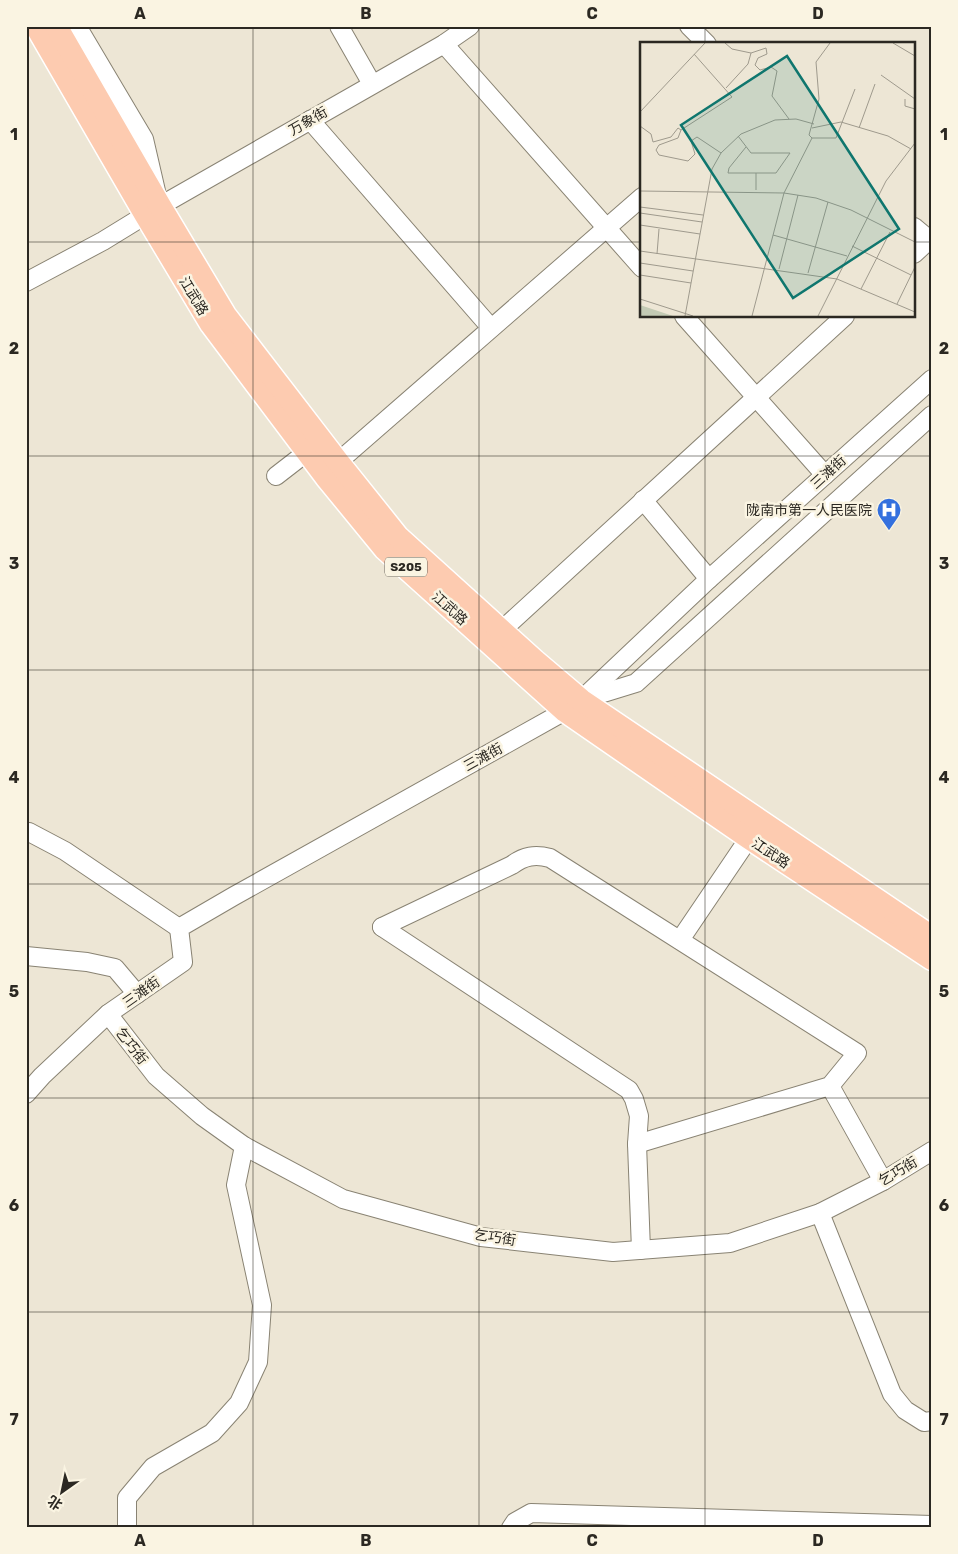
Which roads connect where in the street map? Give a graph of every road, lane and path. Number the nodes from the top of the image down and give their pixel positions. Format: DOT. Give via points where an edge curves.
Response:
graph roads {
  1 [pos="36,26"];
  2 [pos="56,26"];
  3 [pos="77,26"];
  4 [pos="339,26"];
  5 [pos="470,26"];
  6 [pos="689,26"];
  7 [pos="705,42"];
  8 [pos="444,44"];
  9 [pos="372,84"];
  10 [pos="310,120"];
  11 [pos="640,199"];
  12 [pos="153,210"];
  13 [pos="606,228"];
  14 [pos="916,229"];
  15 [pos="931,241"];
  16 [pos="916,252"];
  17 [pos="640,266"];
  18 [pos="26,282"];
  19 [pos="686,318"];
  20 [pos="843,318"];
  21 [pos="491,328"];
  22 [pos="932,379"];
  23 [pos="756,397"];
  24 [pos="932,415"];
  25 [pos="307,452"];
  26 [pos="338,462"];
  27 [pos="825,475"];
  28 [pos="276,476"];
  29 [pos="643,500"];
  30 [pos="709,579"];
  31 [pos="502,630"];
  32 [pos="573,706"];
  33 [pos="26,833"];
  34 [pos="749,838"];
  35 [pos="178,928"];
  36 [pos="932,937"];
  37 [pos="680,940"];
  38 [pos="26,956"];
  39 [pos="932,959"];
  40 [pos="137,994"];
  41 [pos="108,1014"];
  42 [pos="830,1086"];
  43 [pos="26,1094"];
  44 [pos="636,1144"];
  45 [pos="244,1146"];
  46 [pos="932,1150"];
  47 [pos="883,1181"];
  48 [pos="820,1213"];
  49 [pos="641,1250"];
  50 [pos="932,1421"];
  51 [pos="932,1525"];
  52 [pos="127,1528"];
  53 [pos="512,1528"];
  1 -- 12 [label="main road, 江武路 / S205"];
  2 -- 12 [label="main road, 江武路 / S205"];
  3 -- 12 [label="street" via="144,139"];
  4 -- 9 [label="street"];
  5 -- 8 [label="street, 万象街"];
  6 -- 7 [label="street"];
  8 -- 9 [label="street, 万象街"];
  8 -- 13 [label="street"];
  9 -- 10 [label="street, 万象街"];
  10 -- 12 [label="street, 万象街"];
  10 -- 21 [label="street"];
  11 -- 13 [label="street"];
  12 -- 18 [label="street, 万象街"];
  12 -- 25 [label="main road, 江武路 / S205" via="211,324"];
  12 -- 26 [label="main road, 江武路 / S205" via="225,315"];
  13 -- 17 [label="street"];
  13 -- 21 [label="street"];
  14 -- 15 [label="street"];
  15 -- 16 [label="street"];
  19 -- 23 [label="street"];
  20 -- 23 [label="street"];
  21 -- 26 [label="street"];
  22 -- 27 [label="street, 三滩街"];
  23 -- 27 [label="street"];
  23 -- 29 [label="street"];
  24 -- 32 [label="street" via="636,684"];
  25 -- 28 [label="street"];
  25 -- 32 [label="main road, 江武路 / S205" via="385,549"];
  26 -- 31 [label="main road, 江武路 / S205" via="398,537"];
  27 -- 30 [label="street, 三滩街"];
  29 -- 30 [label="street"];
  29 -- 31 [label="street"];
  30 -- 32 [label="street, 三滩街"];
  31 -- 32 [label="main road, 江武路 / S205"];
  32 -- 34 [label="main road, 江武路 / S205"];
  32 -- 35 [label="street, 三滩街"];
  32 -- 36 [label="main road, 江武路 / S205"];
  33 -- 35 [label="street" via="65,850"];
  34 -- 37 [label="street"];
  34 -- 39 [label="main road, 江武路 / S205"];
  35 -- 40 [label="street, 三滩街" via="184,962"];
  37 -- 42 [label="street" via="857,1053"];
  37 -- 44 [label="street" via="558,862 542,856 526,857 382,927 629,1090 639,1116"];
  38 -- 40 [label="street" via="115,968"];
  40 -- 41 [label="street, 三滩街"];
  41 -- 43 [label="street, 三滩街"];
  41 -- 45 [label="street, 乞巧街" via="156,1076 202,1116"];
  42 -- 44 [label="street"];
  42 -- 47 [label="street"];
  44 -- 49 [label="street"];
  45 -- 49 [label="street, 乞巧街" via="343,1199 481,1237 613,1252"];
  45 -- 52 [label="street" via="236,1185 262,1305 258,1362 239,1403 212,1433 153,1467 127,1498"];
  46 -- 47 [label="street, 乞巧街"];
  47 -- 48 [label="street, 乞巧街"];
  48 -- 49 [label="street, 乞巧街" via="730,1243"];
  48 -- 50 [label="street" via="892,1394 904,1410 924,1422"];
  51 -- 53 [label="street" via="531,1513 515,1522"];
}
